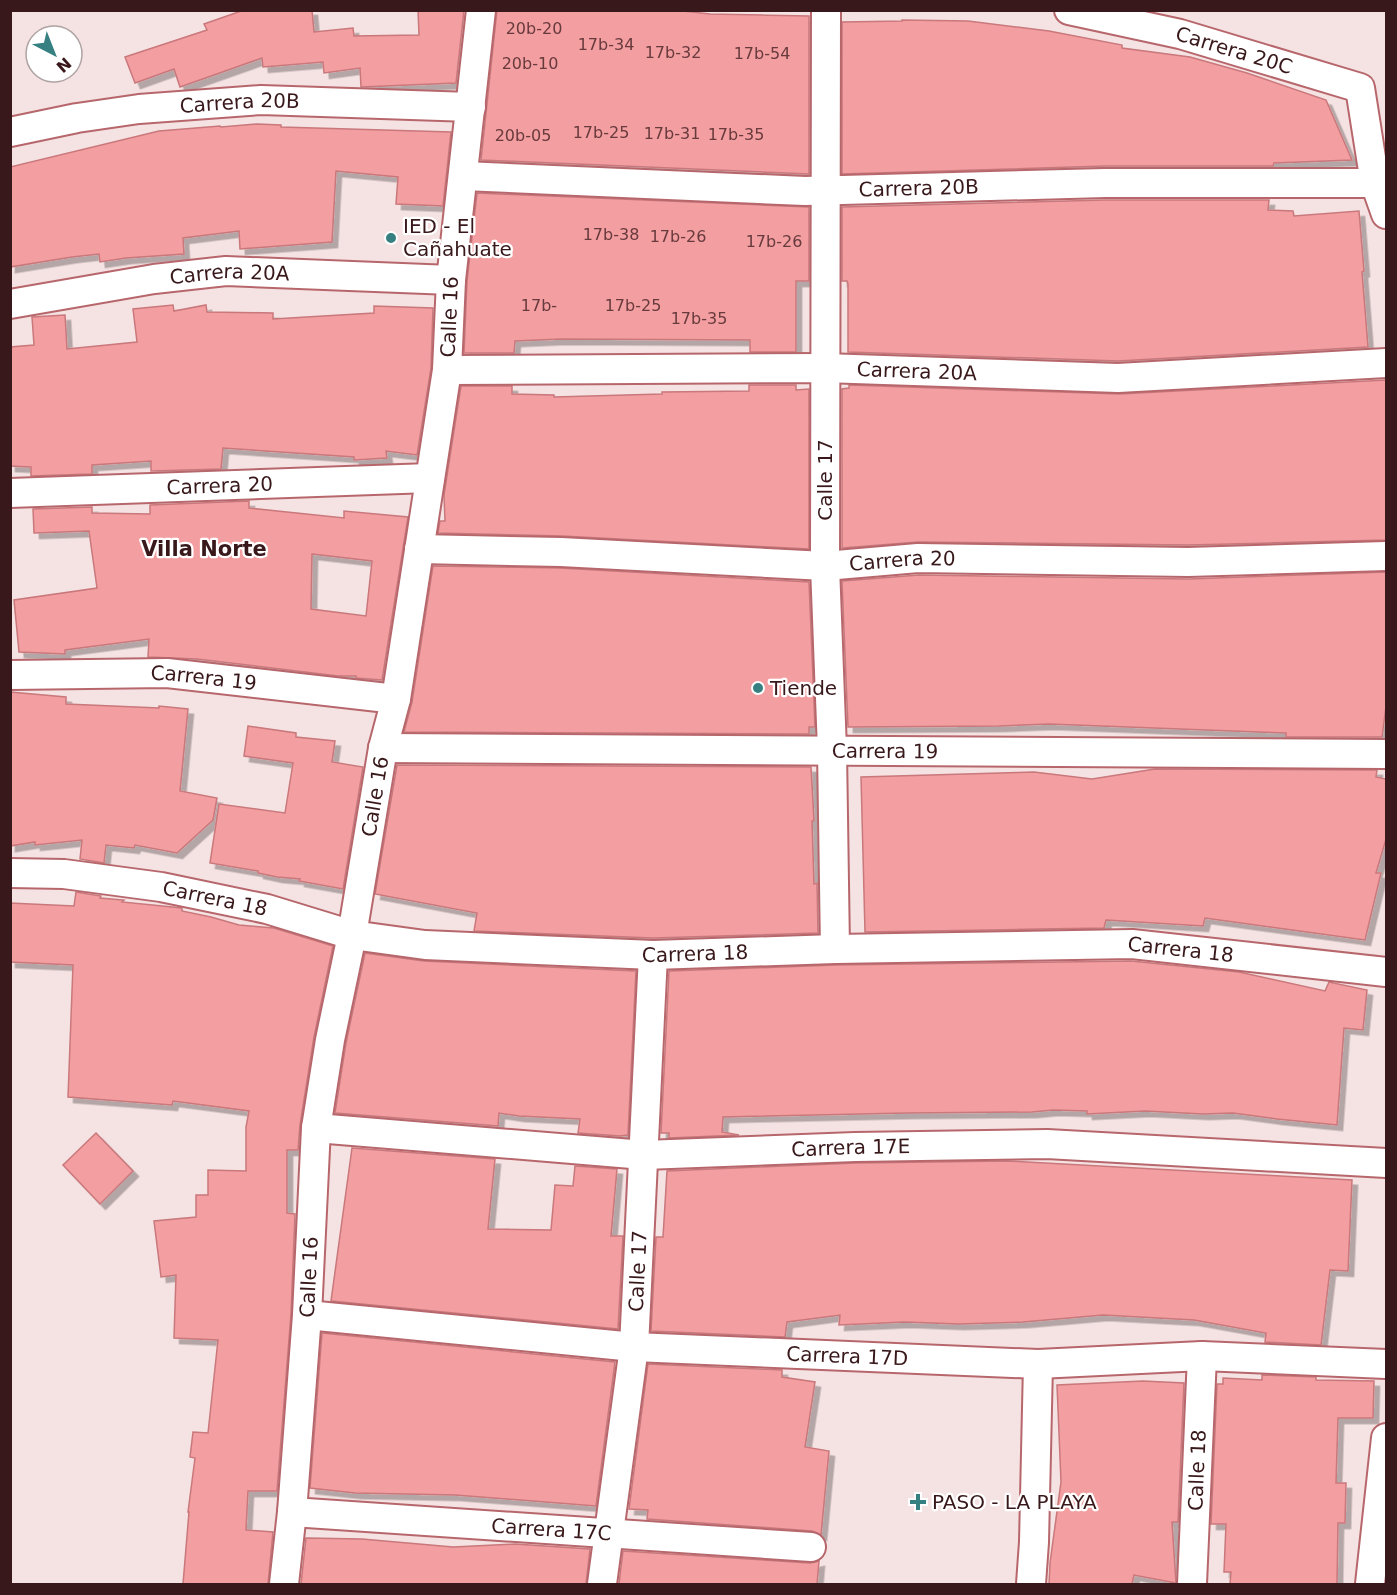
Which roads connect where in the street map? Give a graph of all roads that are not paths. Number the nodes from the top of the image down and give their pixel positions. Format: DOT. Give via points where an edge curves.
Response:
graph roads {
  1 [pos="481,10"];
  2 [pos="826,10"];
  3 [pos="1069,10"];
  4 [pos="471,107"];
  5 [pos="10,132"];
  6 [pos="463,176"];
  7 [pos="1376,183"];
  8 [pos="824,190"];
  9 [pos="1386,214"];
  10 [pos="452,280"];
  11 [pos="10,304"];
  12 [pos="1386,363"];
  13 [pos="824,368"];
  14 [pos="447,370"];
  15 [pos="430,478"];
  16 [pos="10,493"];
  17 [pos="419,549"];
  18 [pos="1386,555"];
  19 [pos="825,566"];
  20 [pos="10,675"];
  21 [pos="396,699"];
  22 [pos="383,748"];
  23 [pos="832,750"];
  24 [pos="1386,754"];
  25 [pos="10,873"];
  26 [pos="352,935"];
  27 [pos="835,949"];
  28 [pos="653,955"];
  29 [pos="1386,972"];
  30 [pos="316,1128"];
  31 [pos="644,1155"];
  32 [pos="1386,1162"];
  33 [pos="307,1315"];
  34 [pos="634,1347"];
  35 [pos="1202,1356"];
  36 [pos="1038,1364"];
  37 [pos="1386,1364"];
  38 [pos="1386,1438"];
  39 [pos="292,1512"];
  40 [pos="609,1533"];
  41 [pos="811,1547"];
  42 [pos="284,1584"];
  43 [pos="602,1584"];
  44 [pos="1031,1584"];
  45 [pos="1192,1584"];
  46 [pos="1370,1584"];
  1 -- 4 [label="street, Calle 16"];
  2 -- 8 [label="street, Calle 17"];
  3 -- 7 [label="street, Carrera 20C" via="1180,34 1360,88"];
  4 -- 5 [label="street, Carrera 20B" via="261,100 139,109 77,117"];
  4 -- 6 [label="street, Calle 16"];
  6 -- 8 [label="street, Carrera 20B"];
  6 -- 10 [label="street, Calle 16"];
  7 -- 8 [label="street, Carrera 20B" via="1105,183"];
  7 -- 9 [label="street"];
  8 -- 13 [label="street, Calle 17"];
  10 -- 11 [label="street, Carrera 20A" via="226,271"];
  10 -- 14 [label="street, Calle 16"];
  12 -- 13 [label="street, Carrera 20A" via="1118,378"];
  13 -- 14 [label="street, Carrera 20A"];
  13 -- 19 [label="street, Calle 17"];
  14 -- 15 [label="street, Calle 16"];
  15 -- 16 [label="street, Carrera 20"];
  15 -- 17 [label="street, Calle 16"];
  17 -- 19 [label="street, Carrera 20"];
  17 -- 21 [label="street, Calle 16"];
  18 -- 19 [label="street, Carrera 20" via="1188,562 918,558"];
  19 -- 23 [label="street, Calle 17"];
  20 -- 21 [label="street, Carrera 19" via="167,673"];
  21 -- 22 [label="street, Calle 16"];
  22 -- 23 [label="street, Carrera 19"];
  22 -- 26 [label="street, Calle 16"];
  23 -- 24 [label="street, Carrera 19"];
  23 -- 27 [label="street, Calle 17"];
  25 -- 26 [label="street, Carrera 18" via="64,874 161,888 267,909"];
  26 -- 28 [label="street, Carrera 18" via="424,945"];
  26 -- 30 [label="street, Calle 16"];
  27 -- 28 [label="street, Carrera 18"];
  27 -- 29 [label="street, Carrera 18" via="1132,944"];
  28 -- 31 [label="street, Calle 17"];
  30 -- 31 [label="street, Carrera 17E"];
  30 -- 33 [label="street, Calle 16"];
  31 -- 32 [label="street, Carrera 17E" via="1047,1144"];
  31 -- 34 [label="street, Calle 17"];
  33 -- 34 [label="street, Carrera 17D"];
  33 -- 39 [label="street, Calle 16"];
  34 -- 36 [label="street, Carrera 17D"];
  34 -- 40 [label="street, Calle 17"];
  35 -- 36 [label="street, Carrera 17D"];
  35 -- 37 [label="street, Carrera 17D"];
  35 -- 45 [label="street, Calle 18"];
  36 -- 44 [label="street"];
  38 -- 46 [label="street"];
  39 -- 40 [label="street, Carrera 17C"];
  39 -- 42 [label="street, Calle 16"];
  40 -- 41 [label="street, Carrera 17C"];
  40 -- 43 [label="street, Calle 17"];
}
